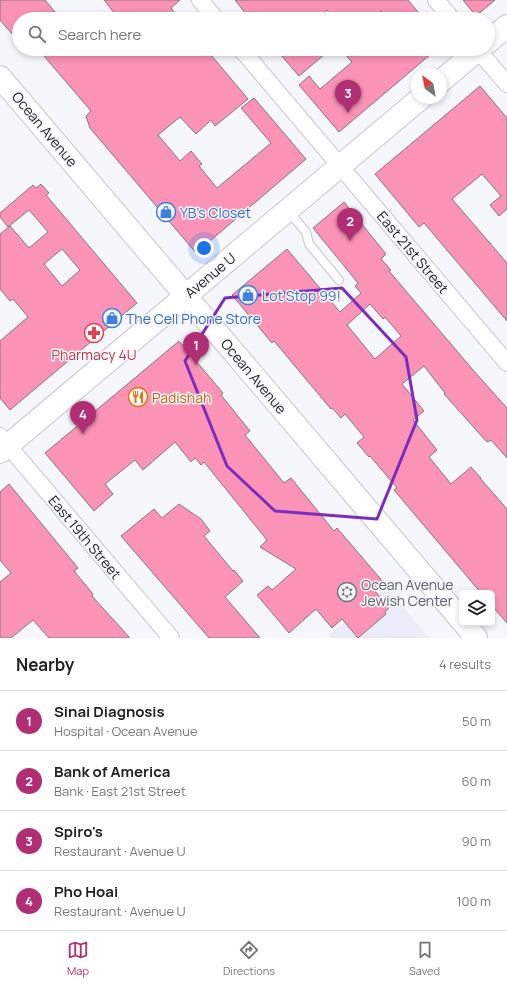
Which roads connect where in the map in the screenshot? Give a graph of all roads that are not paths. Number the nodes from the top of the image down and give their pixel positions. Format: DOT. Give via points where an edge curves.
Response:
graph roads {
  1 [pos="200,0"];
  2 [pos="436,0"];
  3 [pos="210,12"];
  4 [pos="446,12"];
  5 [pos="507,26"];
  6 [pos="495,36"];
  7 [pos="247,56"];
  8 [pos="470,56"];
  9 [pos="487,56"];
  10 [pos="447,76"];
  11 [pos="0,77"];
  12 [pos="507,84"];
  13 [pos="415,104"];
  14 [pos="341,166"];
  15 [pos="287,210"];
  16 [pos="339,280"];
  17 [pos="185,296"];
  18 [pos="507,363"];
  19 [pos="3,445"];
  20 [pos="459,617"];
  21 [pos="466,626"];
  22 [pos="171,638"];
  23 [pos="476,638"];
  1 -- 3 [label="street"];
  2 -- 4 [label="street"];
  5 -- 6 [label="main road"];
  7 -- 14 [label="street, East 21st Street"];
  8 -- 10 [label="main road"];
  9 -- 12 [label="street"];
  11 -- 17 [label="main road, Ocean Avenue"];
  13 -- 14 [label="main road, Avenue U"];
  14 -- 15 [label="main road, Avenue U"];
  14 -- 18 [label="street, East 21st Street"];
  15 -- 16 [label="lane" via="306,232 309,244"];
  15 -- 17 [label="main road, Avenue U"];
  17 -- 19 [label="main road, Avenue U"];
  17 -- 20 [label="main road, Ocean Avenue"];
  19 -- 22 [label="street, East 19th Street"];
  21 -- 23 [label="main road, Ocean Avenue"];
}
